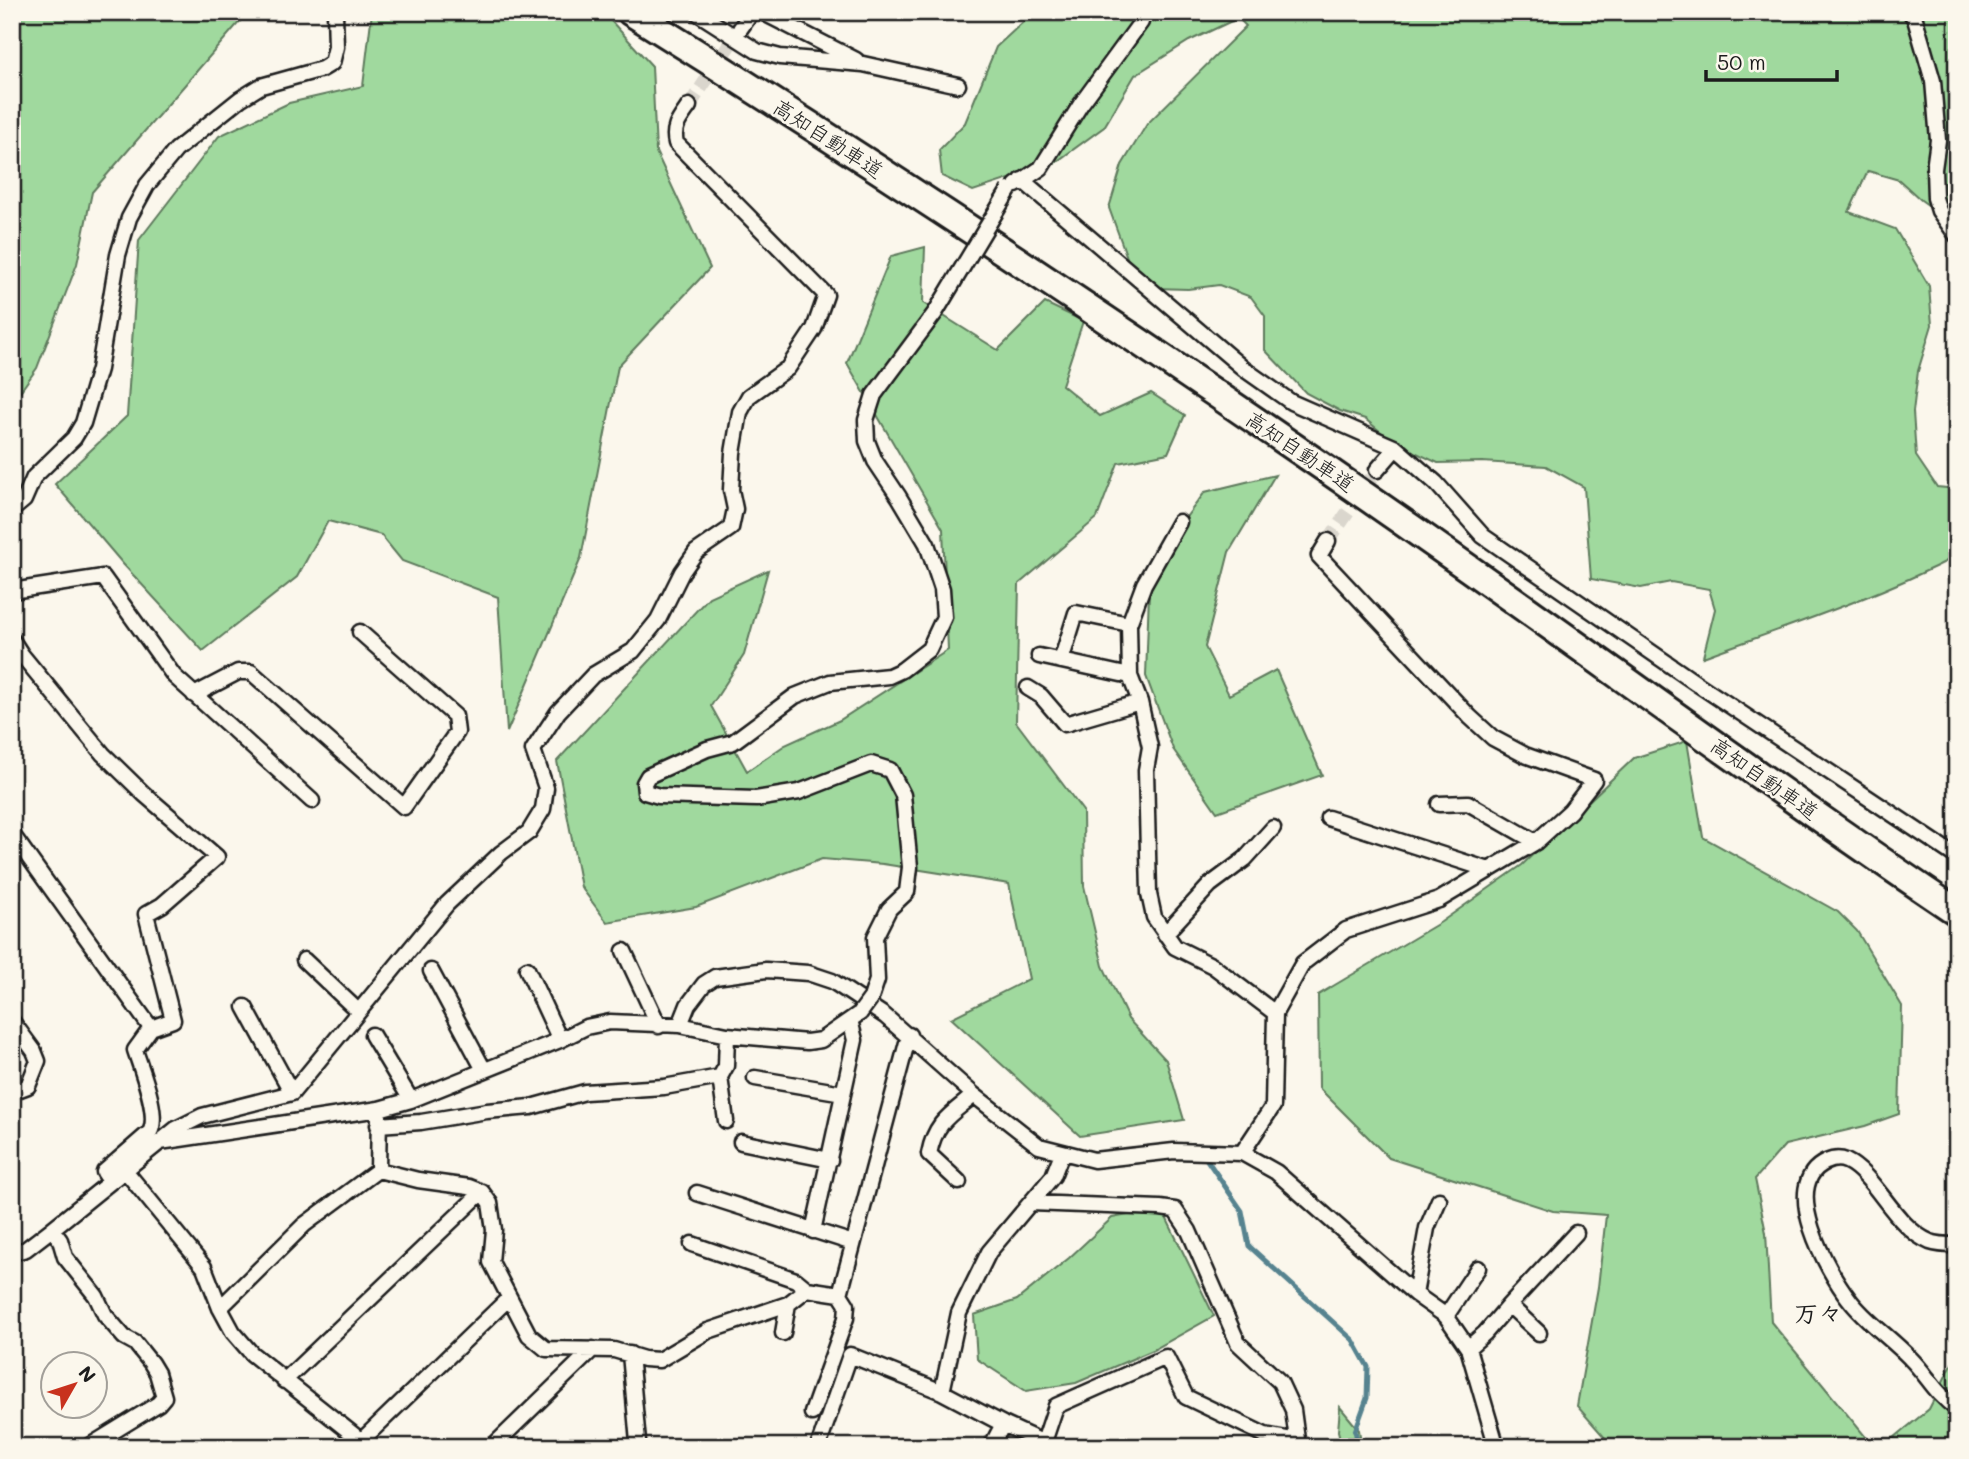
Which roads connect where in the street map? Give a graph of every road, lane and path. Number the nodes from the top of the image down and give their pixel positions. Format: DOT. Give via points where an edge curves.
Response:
graph roads {
  1 [pos="335,12"];
  2 [pos="631,12"];
  3 [pos="657,12"];
  4 [pos="696,12"];
  5 [pos="752,12"];
  6 [pos="762,12"];
  7 [pos="1143,12"];
  8 [pos="1910,12"];
  9 [pos="740,29"];
  10 [pos="863,64"];
  11 [pos="958,85"];
  12 [pos="689,106"];
  13 [pos="1022,180"];
  14 [pos="1957,236"];
  15 [pos="1396,448"];
  16 [pos="1377,470"];
  17 [pos="12,510"];
  18 [pos="1179,522"];
  19 [pos="1328,541"];
  20 [pos="12,591"];
  21 [pos="1129,624"];
  22 [pos="360,632"];
  23 [pos="12,640"];
  24 [pos="1039,656"];
  25 [pos="1061,661"];
  26 [pos="1130,676"];
  27 [pos="1028,688"];
  28 [pos="194,695"];
  29 [pos="1140,702"];
  30 [pos="312,801"];
  31 [pos="1439,804"];
  32 [pos="1328,818"];
  33 [pos="1273,828"];
  34 [pos="12,834"];
  35 [pos="1536,842"];
  36 [pos="1957,857"];
  37 [pos="1489,870"];
  38 [pos="1957,892"];
  39 [pos="1957,912"];
  40 [pos="1165,934"];
  41 [pos="624,951"];
  42 [pos="304,960"];
  43 [pos="527,969"];
  44 [pos="431,971"];
  45 [pos="246,1007"];
  46 [pos="358,1012"];
  47 [pos="1275,1013"];
  48 [pos="855,1017"];
  49 [pos="12,1021"];
  50 [pos="680,1025"];
  51 [pos="659,1026"];
  52 [pos="151,1028"];
  53 [pos="372,1035"];
  54 [pos="727,1035"];
  55 [pos="909,1035"];
  56 [pos="560,1040"];
  57 [pos="484,1070"];
  58 [pos="720,1077"];
  59 [pos="755,1078"];
  60 [pos="12,1092"];
  61 [pos="292,1093"];
  62 [pos="843,1093"];
  63 [pos="974,1095"];
  64 [pos="411,1100"];
  65 [pos="379,1109"];
  66 [pos="726,1121"];
  67 [pos="379,1125"];
  68 [pos="159,1142"];
  69 [pos="741,1142"];
  70 [pos="1062,1153"];
  71 [pos="1242,1153"];
  72 [pos="830,1160"];
  73 [pos="124,1169"];
  74 [pos="378,1170"];
  75 [pos="110,1181"];
  76 [pos="959,1182"];
  77 [pos="482,1192"];
  78 [pos="697,1193"];
  79 [pos="1439,1200"];
  80 [pos="1031,1203"];
  81 [pos="52,1229"];
  82 [pos="813,1231"];
  83 [pos="1576,1233"];
  84 [pos="853,1243"];
  85 [pos="692,1244"];
  86 [pos="1957,1245"];
  87 [pos="12,1253"];
  88 [pos="1478,1268"];
  89 [pos="807,1289"];
  90 [pos="840,1294"];
  91 [pos="1415,1294"];
  92 [pos="509,1298"];
  93 [pos="788,1304"];
  94 [pos="1508,1305"];
  95 [pos="220,1308"];
  96 [pos="1446,1316"];
  97 [pos="1539,1333"];
  98 [pos="783,1334"];
  99 [pos="1468,1348"];
  100 [pos="593,1349"];
  101 [pos="630,1354"];
  102 [pos="284,1381"];
  103 [pos="942,1392"];
  104 [pos="1957,1409"];
  105 [pos="812,1413"];
  106 [pos="1003,1424"];
  107 [pos="365,1444"];
  108 [pos="1048,1444"];
  109 [pos="1297,1444"];
  110 [pos="819,1446"];
  111 [pos="88,1447"];
  112 [pos="492,1447"];
  113 [pos="633,1447"];
  114 [pos="991,1447"];
  115 [pos="1500,1447"];
  1 -- 17 [label="street" via="332,63 261,86 240,99 176,150 146,185 129,218 118,255 99,369 83,423 34,477 24,500"];
  2 -- 39 [label="highway, 高知自動車道" via="1044,279 1361,493"];
  3 -- 38 [label="highway, 高知自動車道" via="1111,306 1398,500"];
  4 -- 10 [label="street" via="757,51"];
  5 -- 9 [label="street"];
  6 -- 10 [label="street"];
  7 -- 13 [label="street" via="1141,22 1041,168"];
  8 -- 14 [label="street" via="1933,81 1938,140 1935,198"];
  10 -- 11 [label="street"];
  12 -- 46 [label="street" via="676,125 676,143 826,295 814,329 788,368 749,396 740,412 733,453 731,528 696,552 659,620 633,651 593,675 558,712 533,750 546,788 543,809 529,831 446,904"];
  13 -- 15 [label="street" via="1244,369 1291,402"];
  13 -- 48 [label="street, bridge" via="1009,190 935,313 874,395 866,420 867,441 875,461 927,544 942,589 944,617 929,649 890,676 830,682 795,695 733,742 658,771 644,783 645,792 659,796 756,799 799,792 871,764 890,770 903,795 910,867 907,892 889,909 875,937 877,979 872,998"];
  15 -- 16 [label="street"];
  15 -- 36 [label="street" via="1436,483 1483,536"];
  18 -- 21 [label="street" via="1144,584"];
  19 -- 35 [label="street" via="1319,556 1493,738 1594,780 1570,811"];
  20 -- 28 [label="street" via="103,577 174,676"];
  21 -- 25 [label="street" via="1076,613"];
  21 -- 26 [label="street"];
  22 -- 28 [label="street" via="455,716 457,732 404,807 251,672 238,672"];
  23 -- 52 [label="street" via="103,754 216,857 146,914 173,1020"];
  24 -- 25 [label="street"];
  25 -- 26 [label="street"];
  26 -- 29 [label="street"];
  27 -- 29 [label="street" via="1065,724"];
  28 -- 30 [label="street"];
  29 -- 40 [label="street" via="1150,747 1146,770 1149,894 1154,917"];
  31 -- 35 [label="street" via="1468,803"];
  32 -- 37 [label="street"];
  33 -- 40 [label="street"];
  34 -- 52 [label="street"];
  35 -- 37 [label="street"];
  37 -- 47 [label="street" via="1440,900 1346,930 1303,963"];
  40 -- 47 [label="street" via="1175,947 1213,966"];
  41 -- 51 [label="street"];
  42 -- 46 [label="street"];
  43 -- 56 [label="street"];
  44 -- 57 [label="street"];
  45 -- 61 [label="street"];
  46 -- 61 [label="street"];
  47 -- 71 [label="street" via="1273,1106"];
  48 -- 54 [label="street" via="821,1040 807,1042"];
  48 -- 62 [label="street" via="855,1040"];
  49 -- 60 [label="street" via="38,1061 28,1086"];
  50 -- 51 [label="street"];
  50 -- 54 [label="street"];
  50 -- 55 [label="street" via="704,984 715,977 766,970 808,973 832,981"];
  51 -- 56 [label="street" via="610,1023 586,1027"];
  52 -- 75 [label="street" via="135,1050 152,1106 153,1126 104,1172"];
  53 -- 64 [label="street"];
  54 -- 58 [label="street" via="726,1066"];
  55 -- 63 [label="street"];
  55 -- 84 [label="street"];
  56 -- 57 [label="street"];
  57 -- 64 [label="street"];
  58 -- 66 [label="street"];
  58 -- 67 [label="street" via="664,1087 585,1092 531,1107"];
  59 -- 62 [label="street"];
  61 -- 68 [label="street" via="202,1116"];
  62 -- 72 [label="street"];
  63 -- 70 [label="street" via="1039,1146"];
  63 -- 76 [label="street" via="944,1120 933,1135 929,1154"];
  64 -- 65 [label="street"];
  65 -- 67 [label="street"];
  65 -- 68 [label="street"];
  67 -- 74 [label="street"];
  68 -- 73 [label="street"];
  69 -- 72 [label="street"];
  70 -- 71 [label="street" via="1094,1160 1174,1152"];
  70 -- 80 [label="street" via="1053,1176"];
  71 -- 91 [label="street" via="1276,1172"];
  72 -- 82 [label="street"];
  73 -- 75 [label="street"];
  73 -- 95 [label="street" via="204,1267"];
  74 -- 77 [label="street"];
  74 -- 95 [label="street" via="304,1225"];
  75 -- 81 [label="street"];
  77 -- 92 [label="street" via="494,1230 491,1262"];
  77 -- 102 [label="street"];
  78 -- 82 [label="street"];
  79 -- 91 [label="street" via="1427,1228"];
  80 -- 103 [label="street" via="989,1252 959,1313"];
  80 -- 109 [label="street" via="1175,1210 1189,1231 1238,1343 1280,1382 1293,1410"];
  81 -- 87 [label="street" via="26,1249"];
  81 -- 111 [label="street" via="65,1257 105,1315 151,1363 164,1397"];
  82 -- 84 [label="street"];
  83 -- 94 [label="street"];
  84 -- 90 [label="street"];
  85 -- 89 [label="street" via="796,1280"];
  86 -- 104 [label="street" via="1930,1242 1915,1233 1847,1161 1836,1158 1824,1163 1809,1178 1808,1220 1850,1301"];
  88 -- 96 [label="street"];
  89 -- 90 [label="street"];
  89 -- 93 [label="street"];
  90 -- 105 [label="street" via="847,1305 846,1318"];
  91 -- 96 [label="street"];
  92 -- 100 [label="street" via="529,1335 546,1349"];
  92 -- 107 [label="street"];
  93 -- 98 [label="street"];
  93 -- 101 [label="street" via="708,1331 659,1360"];
  94 -- 97 [label="street"];
  94 -- 99 [label="street"];
  95 -- 102 [label="street" via="252,1354"];
  96 -- 99 [label="street"];
  99 -- 115 [label="street"];
  100 -- 101 [label="street"];
  100 -- 112 [label="street"];
  101 -- 113 [label="street" via="638,1442"];
  102 -- 107 [label="street"];
  103 -- 106 [label="street"];
  103 -- 110 [label="street" via="850,1355"];
  106 -- 108 [label="street"];
  106 -- 114 [label="street"];
  108 -- 109 [label="street" via="1056,1406 1166,1357 1186,1397 1265,1436"];
}
